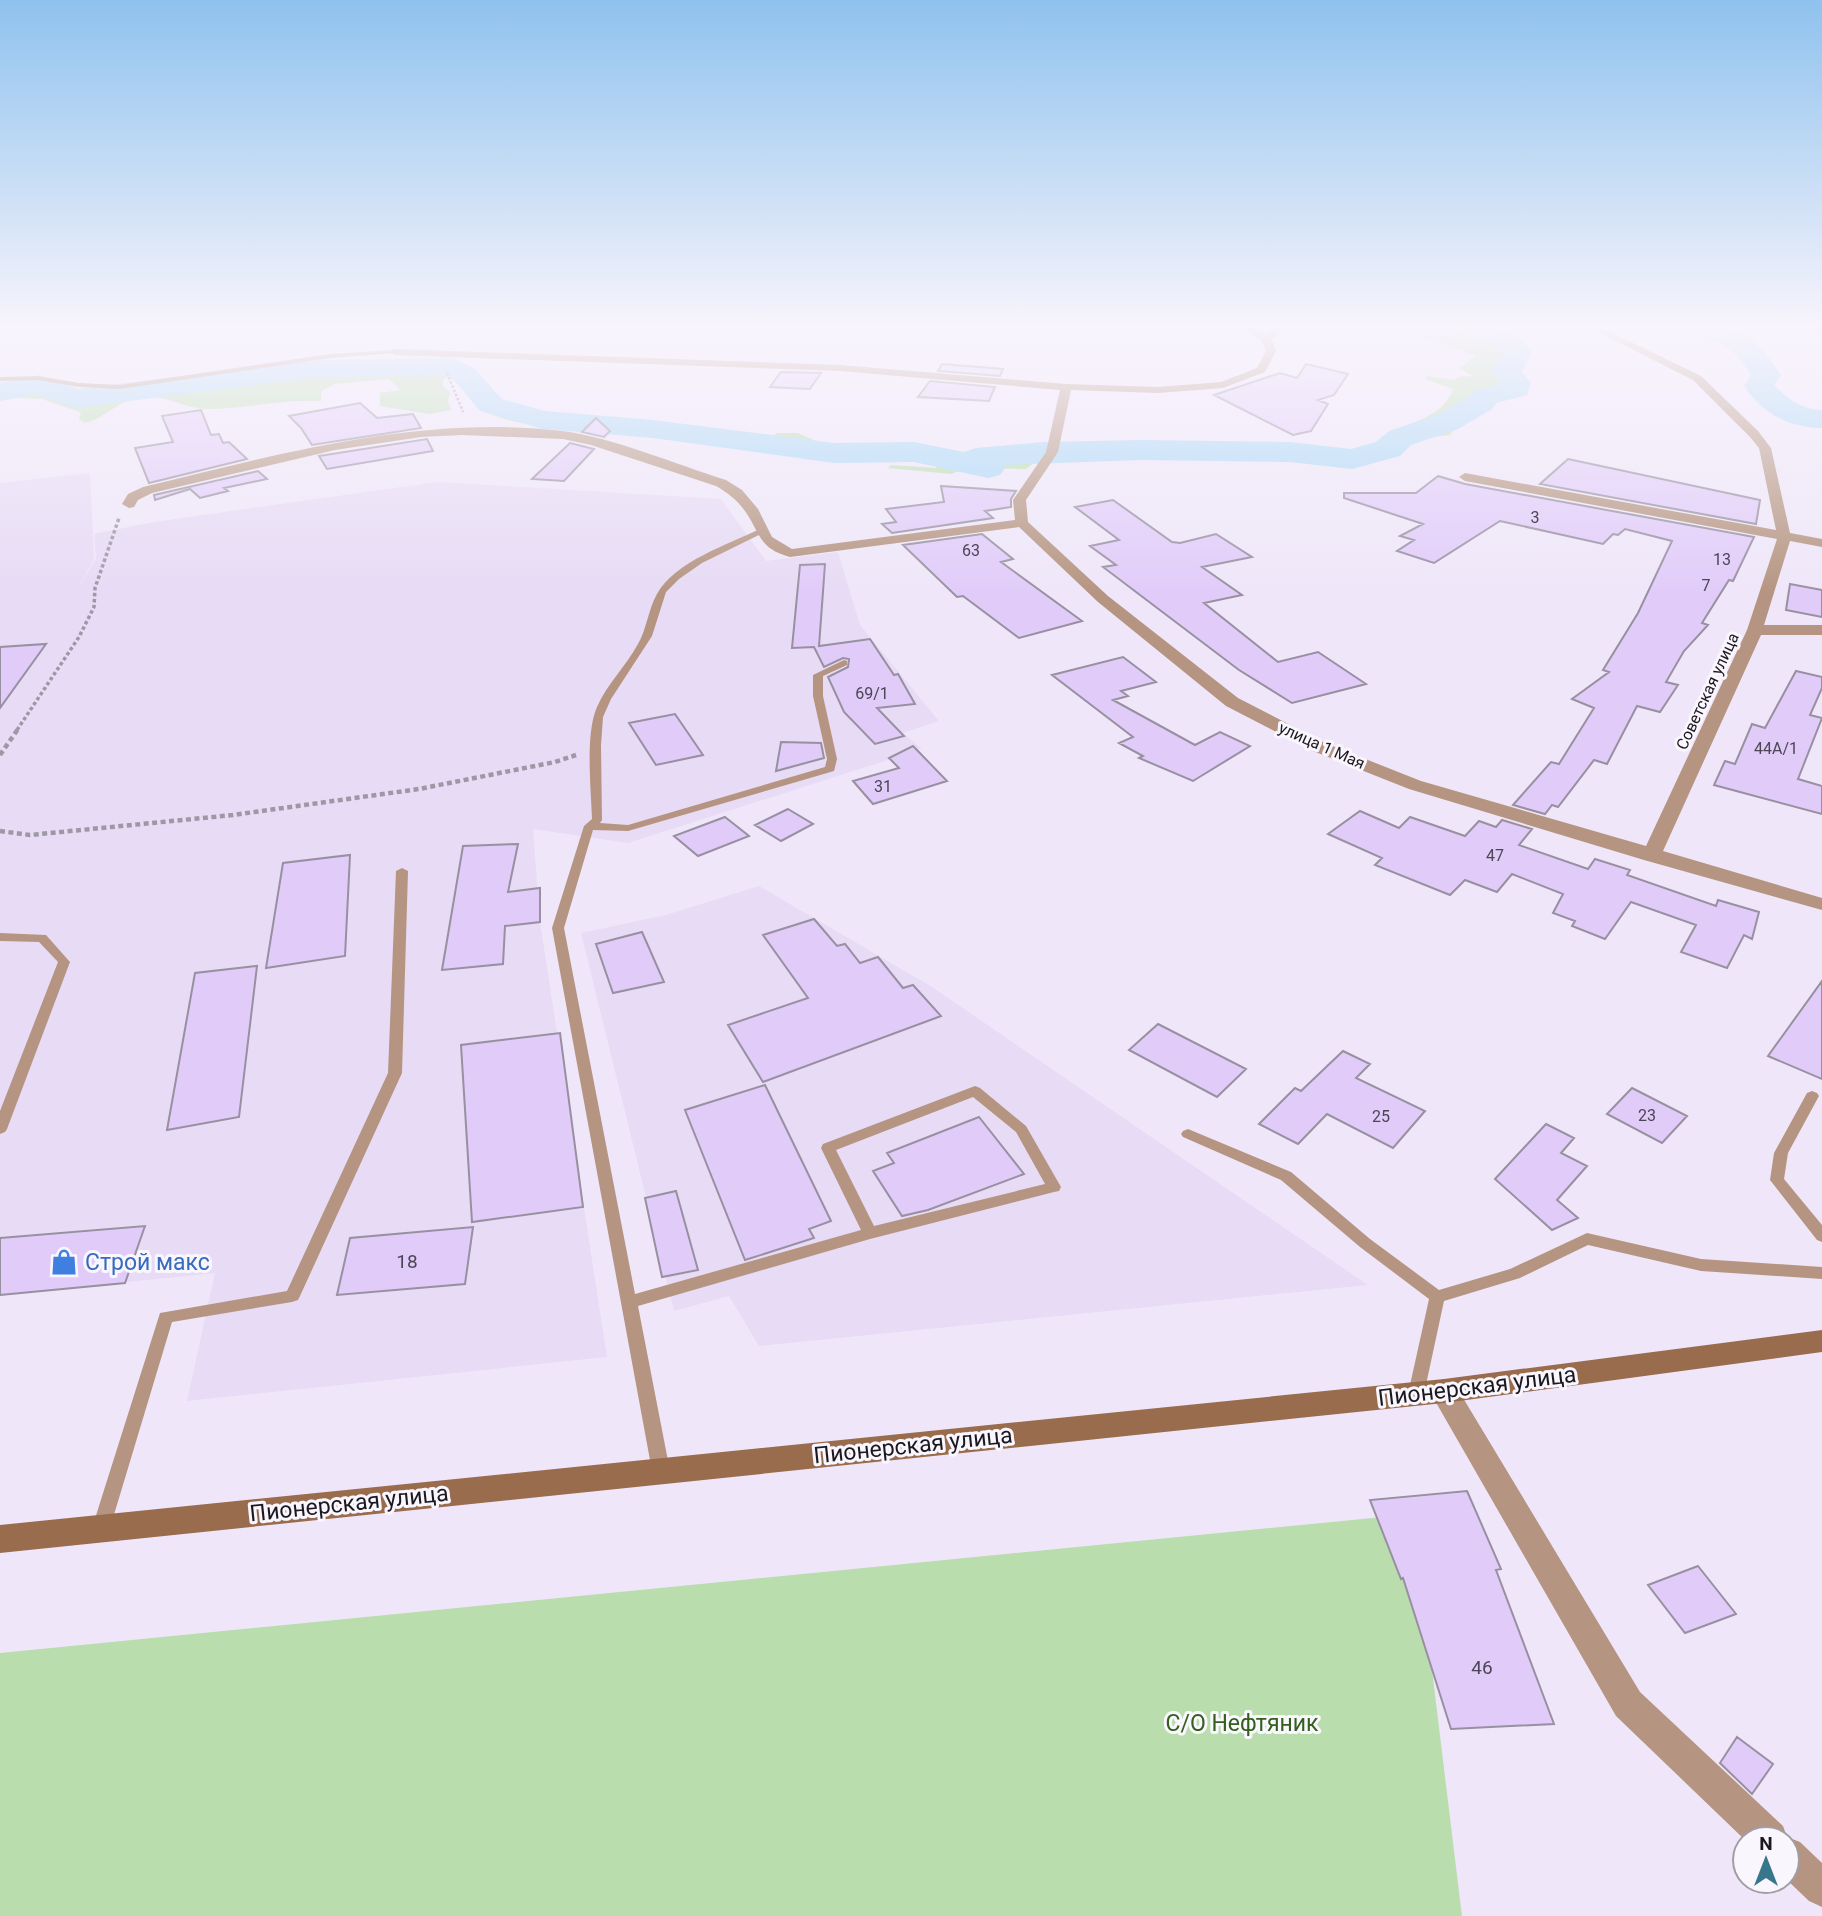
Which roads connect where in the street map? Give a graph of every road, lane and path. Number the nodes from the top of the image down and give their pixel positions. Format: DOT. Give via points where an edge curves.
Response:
graph roads {
  1 [pos="463,415"];
  2 [pos="1060,415"];
  3 [pos="1734,415"];
  4 [pos="462,431"];
  5 [pos="1465,477"];
  6 [pos="129,504"];
  7 [pos="1022,523"];
  8 [pos="763,531"];
  9 [pos="1784,537"];
  10 [pos="1822,544"];
  11 [pos="1755,630"];
  12 [pos="1822,630"];
  13 [pos="844,663"];
  14 [pos="596,748"];
  15 [pos="0,755"];
  16 [pos="589,827"];
  17 [pos="0,831"];
  18 [pos="1651,856"];
  19 [pos="402,871"];
  20 [pos="1822,904"];
  21 [pos="0,937"];
  22 [pos="1812,1096"];
  23 [pos="0,1129"];
  24 [pos="1188,1134"];
  25 [pos="870,1233"];
  26 [pos="1822,1236"];
  27 [pos="1822,1273"];
  28 [pos="1437,1297"];
  29 [pos="629,1302"];
  30 [pos="1822,1341"];
  31 [pos="1430,1392"];
  32 [pos="661,1471"];
  33 [pos="101,1528"];
  34 [pos="1,1539"];
  35 [pos="1755,1825"];
  36 [pos="1801,1868"];
  37 [pos="1822,1888"];
  1 -- 4 [label="path"];
  2 -- 7 [label="street" via="1043,470 1019,494"];
  3 -- 9 [label="street, Советская улица" via="1765,448"];
  4 -- 6 [label="street" via="308,452 148,490"];
  4 -- 8 [label="street" via="563,435 701,474 737,493"];
  5 -- 9 [label="street"];
  6 -- 15 [label="path" via="111,540 95,588 94,607"];
  7 -- 8 [label="street" via="799,553 782,551"];
  7 -- 18 [label="street, улица 1 Мая" via="1103,600 1232,702 1319,747 1415,785"];
  8 -- 14 [label="lane" via="711,555 663,589 648,636 600,710"];
  9 -- 10 [label="street"];
  9 -- 11 [label="street, Советская улица"];
  11 -- 12 [label="street"];
  11 -- 18 [label="street, Советская улица"];
  13 -- 16 [label="lane" via="818,675 830,769 628,828"];
  14 -- 16 [label="lane" via="597,820"];
  14 -- 17 [label="path" via="555,762 419,789 233,815 30,835"];
  16 -- 29 [label="lane" via="558,928"];
  18 -- 20 [label="street, улица 1 Мая"];
  19 -- 33 [label="lane" via="395,1073 384,1098 292,1296 166,1317"];
  21 -- 23 [label="lane" via="42,938 64,962"];
  22 -- 26 [label="lane" via="1781,1153 1777,1180"];
  24 -- 28 [label="lane" via="1286,1176"];
  25 -- 25 [label="lane" via="962,1210 1054,1186 1021,1129 975,1091 828,1148"];
  25 -- 29 [label="lane"];
  27 -- 28 [label="lane" via="1701,1265 1587,1239 1515,1275"];
  28 -- 31 [label="lane"];
  29 -- 32 [label="lane"];
  30 -- 31 [label="main road, Пионерская улица"];
  31 -- 32 [label="main road, Пионерская улица"];
  31 -- 35 [label="street" via="1628,1704"];
  32 -- 33 [label="main road, Пионерская улица"];
  33 -- 34 [label="main road, Пионерская улица"];
  36 -- 37 [label="street"];
}
